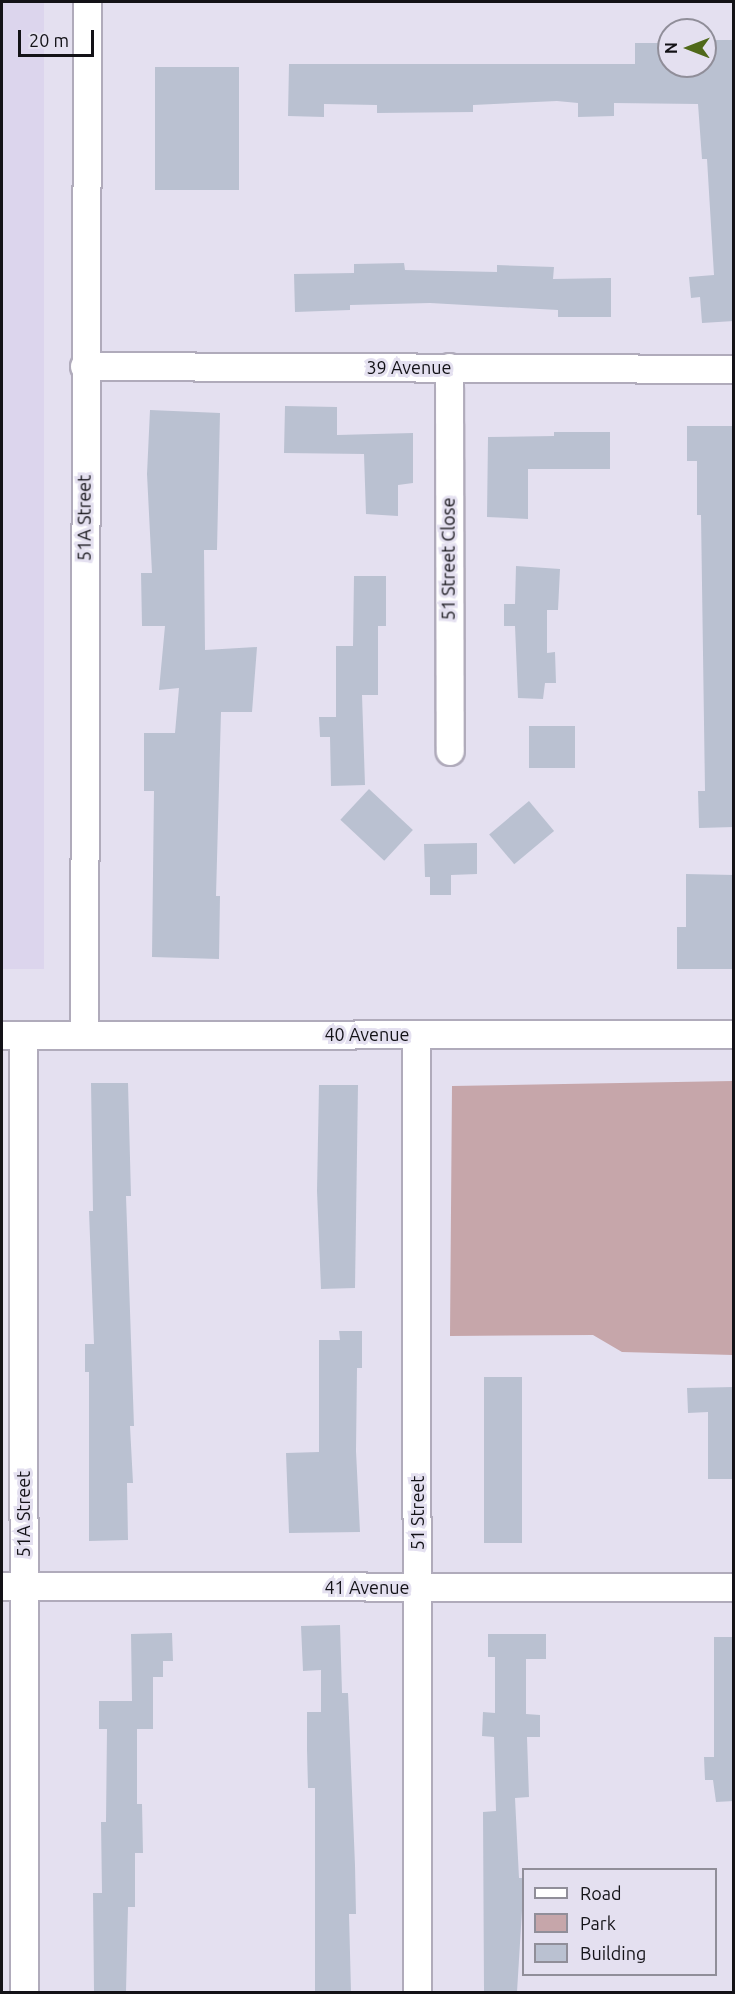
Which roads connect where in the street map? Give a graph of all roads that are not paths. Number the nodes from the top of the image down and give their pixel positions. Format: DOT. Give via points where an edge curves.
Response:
graph roads {
  1 [pos="87,2"];
  2 [pos="84,366"];
  3 [pos="449,367"];
  4 [pos="734,369"];
  5 [pos="450,751"];
  6 [pos="416,1034"];
  7 [pos="734,1034"];
  8 [pos="12,1035"];
  9 [pos="84,1035"];
  10 [pos="12,1586"];
  11 [pos="417,1587"];
  12 [pos="734,1587"];
  13 [pos="24,1992"];
  14 [pos="417,1992"];
  1 -- 2 [label="street, 51A Street"];
  2 -- 3 [label="street, 39 Avenue"];
  2 -- 9 [label="street, 51A Street"];
  3 -- 4 [label="street, 39 Avenue"];
  3 -- 5 [label="street, 51 Street Close"];
  6 -- 7 [label="street, 40 Avenue"];
  6 -- 9 [label="street, 40 Avenue"];
  6 -- 11 [label="street, 51 Street"];
  8 -- 9 [label="street, 40 Avenue"];
  8 -- 10 [label="street, 51A Street"];
  10 -- 11 [label="street, 41 Avenue"];
  10 -- 13 [label="street, 51A Street"];
  11 -- 12 [label="street, 41 Avenue"];
  11 -- 14 [label="street, 51 Street"];
}
